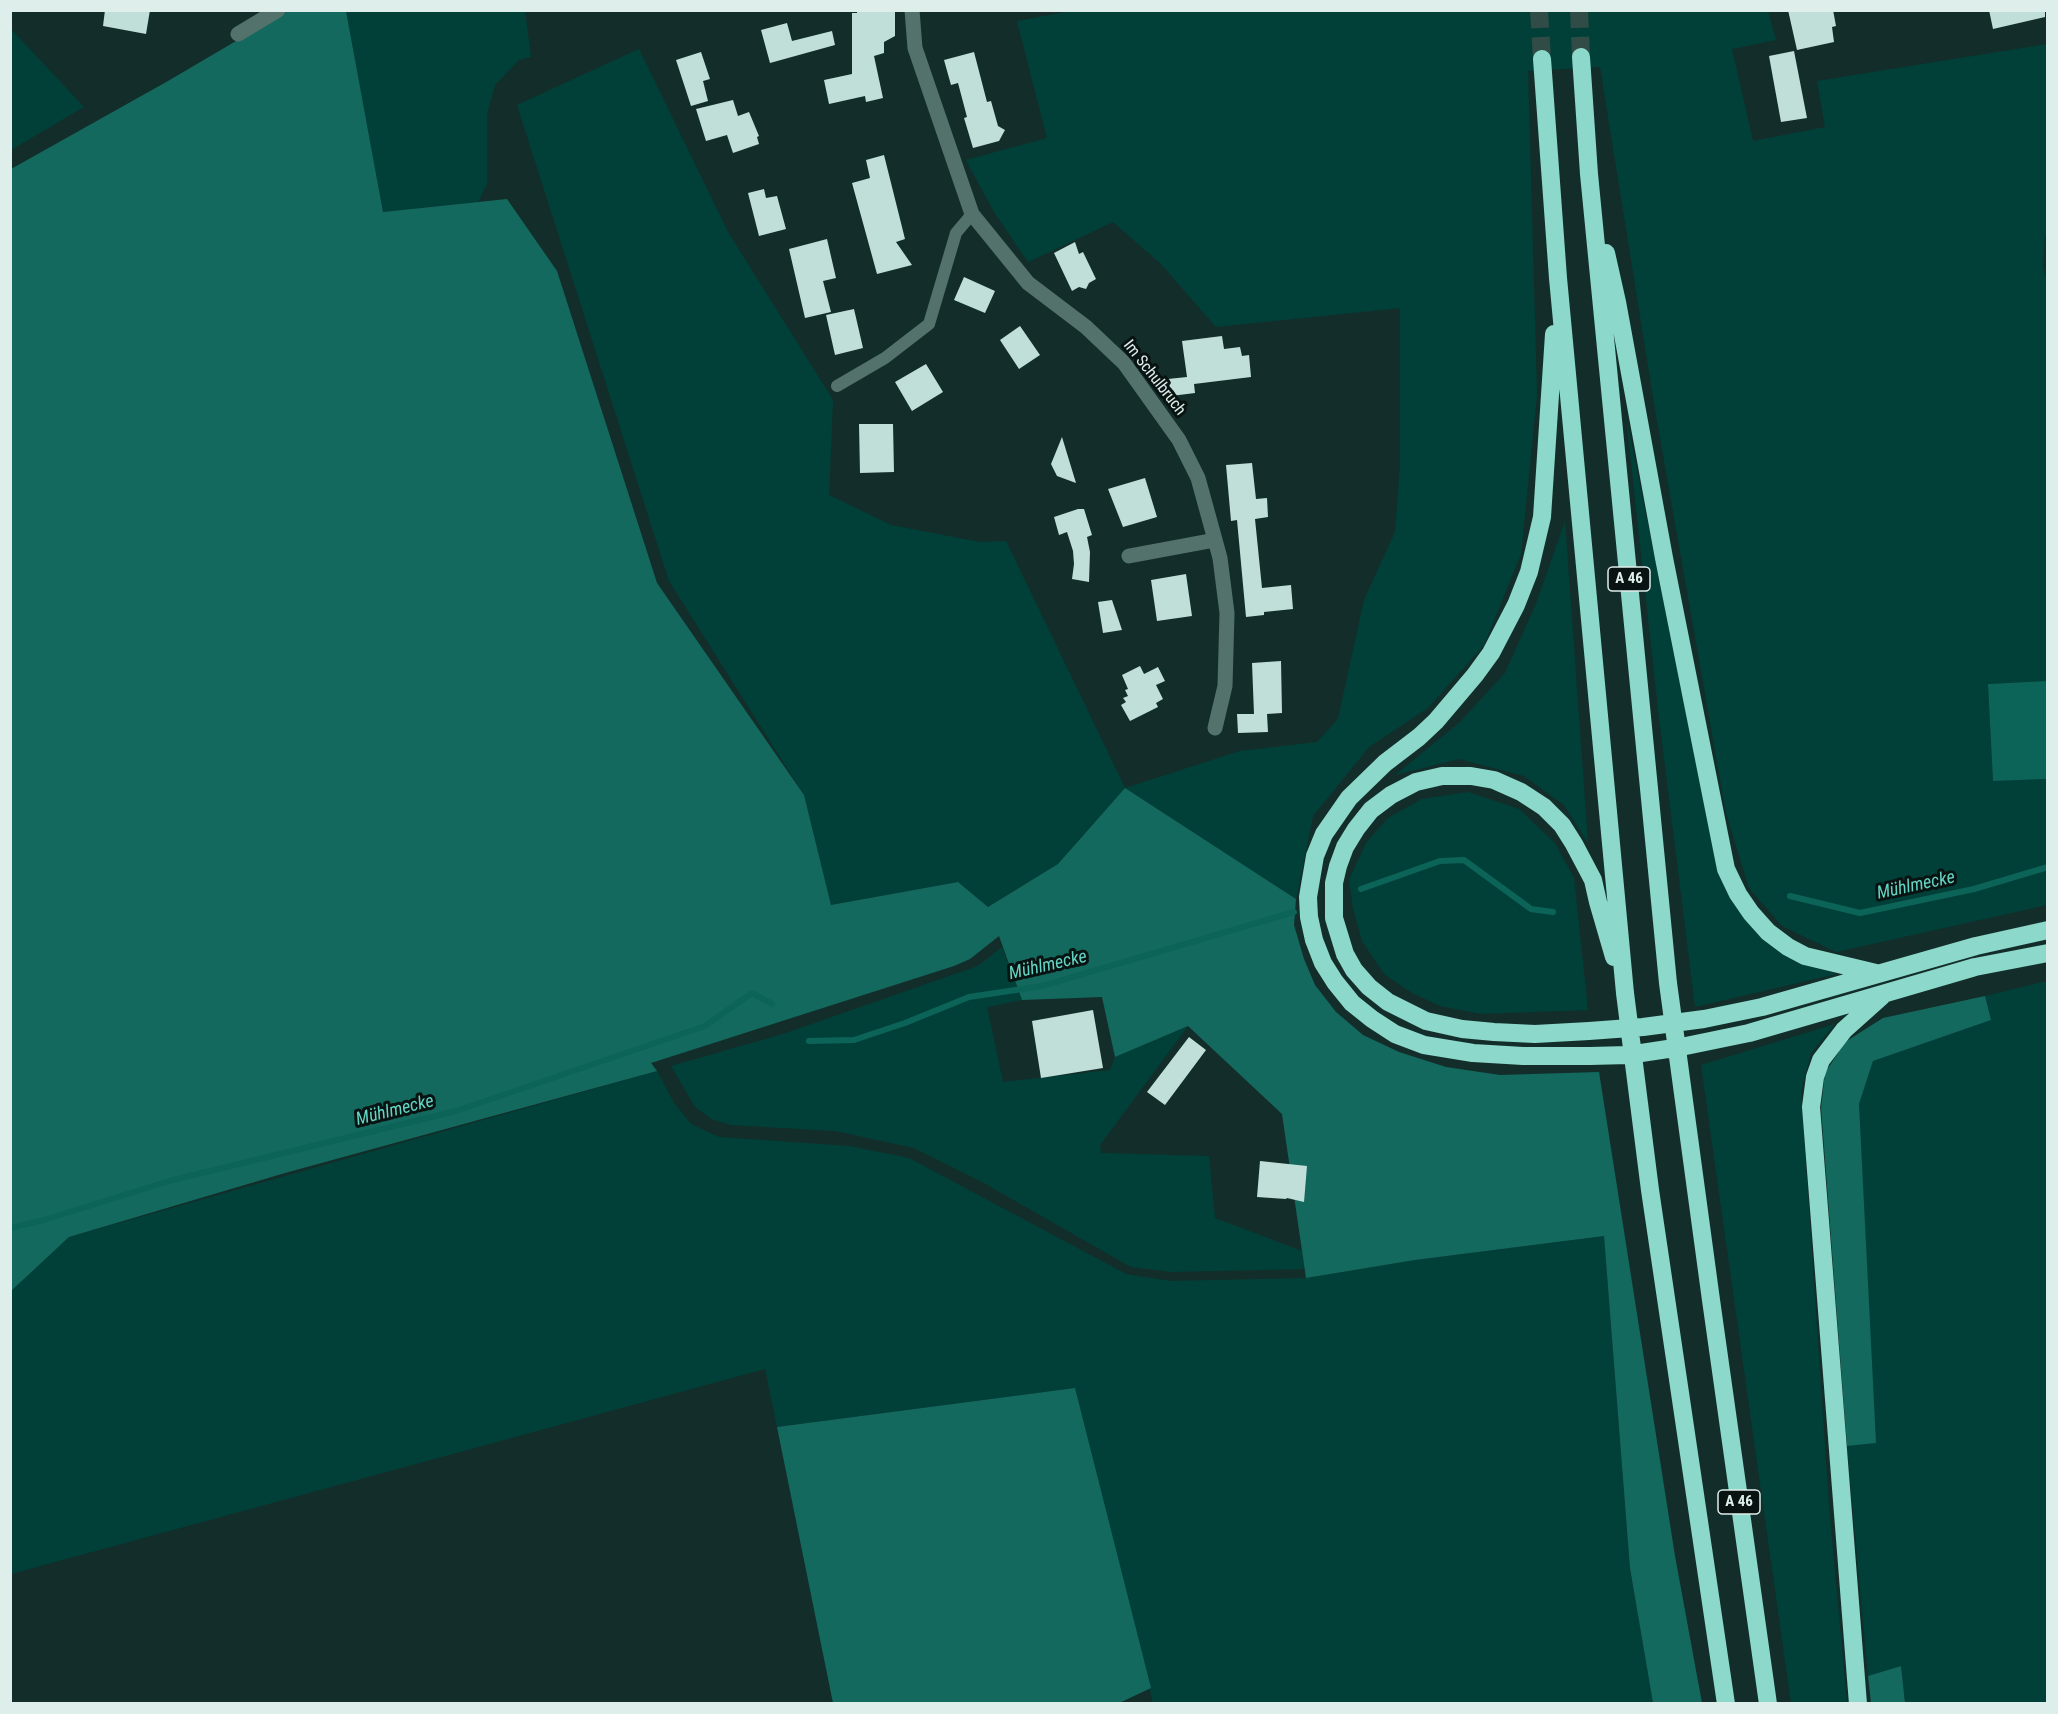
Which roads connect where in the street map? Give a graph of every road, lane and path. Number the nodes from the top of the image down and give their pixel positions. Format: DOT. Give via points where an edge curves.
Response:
graph roads {
  1 [pos="278,10"];
  2 [pos="912,10"];
  3 [pos="238,34"];
  4 [pos="1581,57"];
  5 [pos="1542,59"];
  6 [pos="1589,174"];
  7 [pos="972,214"];
  8 [pos="1558,278"];
  9 [pos="837,386"];
  10 [pos="1215,540"];
  11 [pos="1129,556"];
  12 [pos="1215,728"];
  13 [pos="2048,930"];
  14 [pos="2048,953"];
  15 [pos="1878,974"];
  16 [pos="1625,993"];
  17 [pos="1886,993"];
  18 [pos="1726,1704"];
  19 [pos="1768,1704"];
  20 [pos="1858,1704"];
  1 -- 3 [label="street"];
  2 -- 7 [label="street, Im Schulbruch" via="915,48"];
  4 -- 6 [label="highway, A 46"];
  5 -- 8 [label="highway, A 46"];
  6 -- 15 [label="highway" via="1726,868 1751,913 1788,947 1805,956"];
  6 -- 19 [label="highway, A 46" via="1668,983"];
  7 -- 9 [label="lane" via="956,233 929,324 885,358"];
  7 -- 10 [label="street, Im Schulbruch" via="1028,283 1086,327 1130,371 1179,440 1198,478"];
  8 -- 16 [label="highway, A 46"];
  8 -- 17 [label="highway" via="1545,492 1529,572 1504,629 1475,675 1428,729 1362,784 1324,834 1308,897 1314,940 1323,963 1353,1004 1395,1034 1424,1045 1523,1056 1628,1054 1681,1047 1749,1033"];
  10 -- 11 [label="street"];
  10 -- 12 [label="street, Im Schulbruch" via="1227,613 1225,686"];
  13 -- 15 [label="highway"];
  14 -- 17 [label="highway" via="1975,967"];
  15 -- 16 [label="highway" via="1762,1007 1643,1027 1535,1034 1444,1026 1388,1002 1354,970 1334,918 1338,866 1345,847 1371,810 1416,782 1442,776 1471,776 1494,780 1521,792 1562,825 1583,860 1593,880"];
  16 -- 18 [label="highway, A 46"];
  17 -- 20 [label="highway" via="1844,1030 1821,1060 1811,1107"];
}
